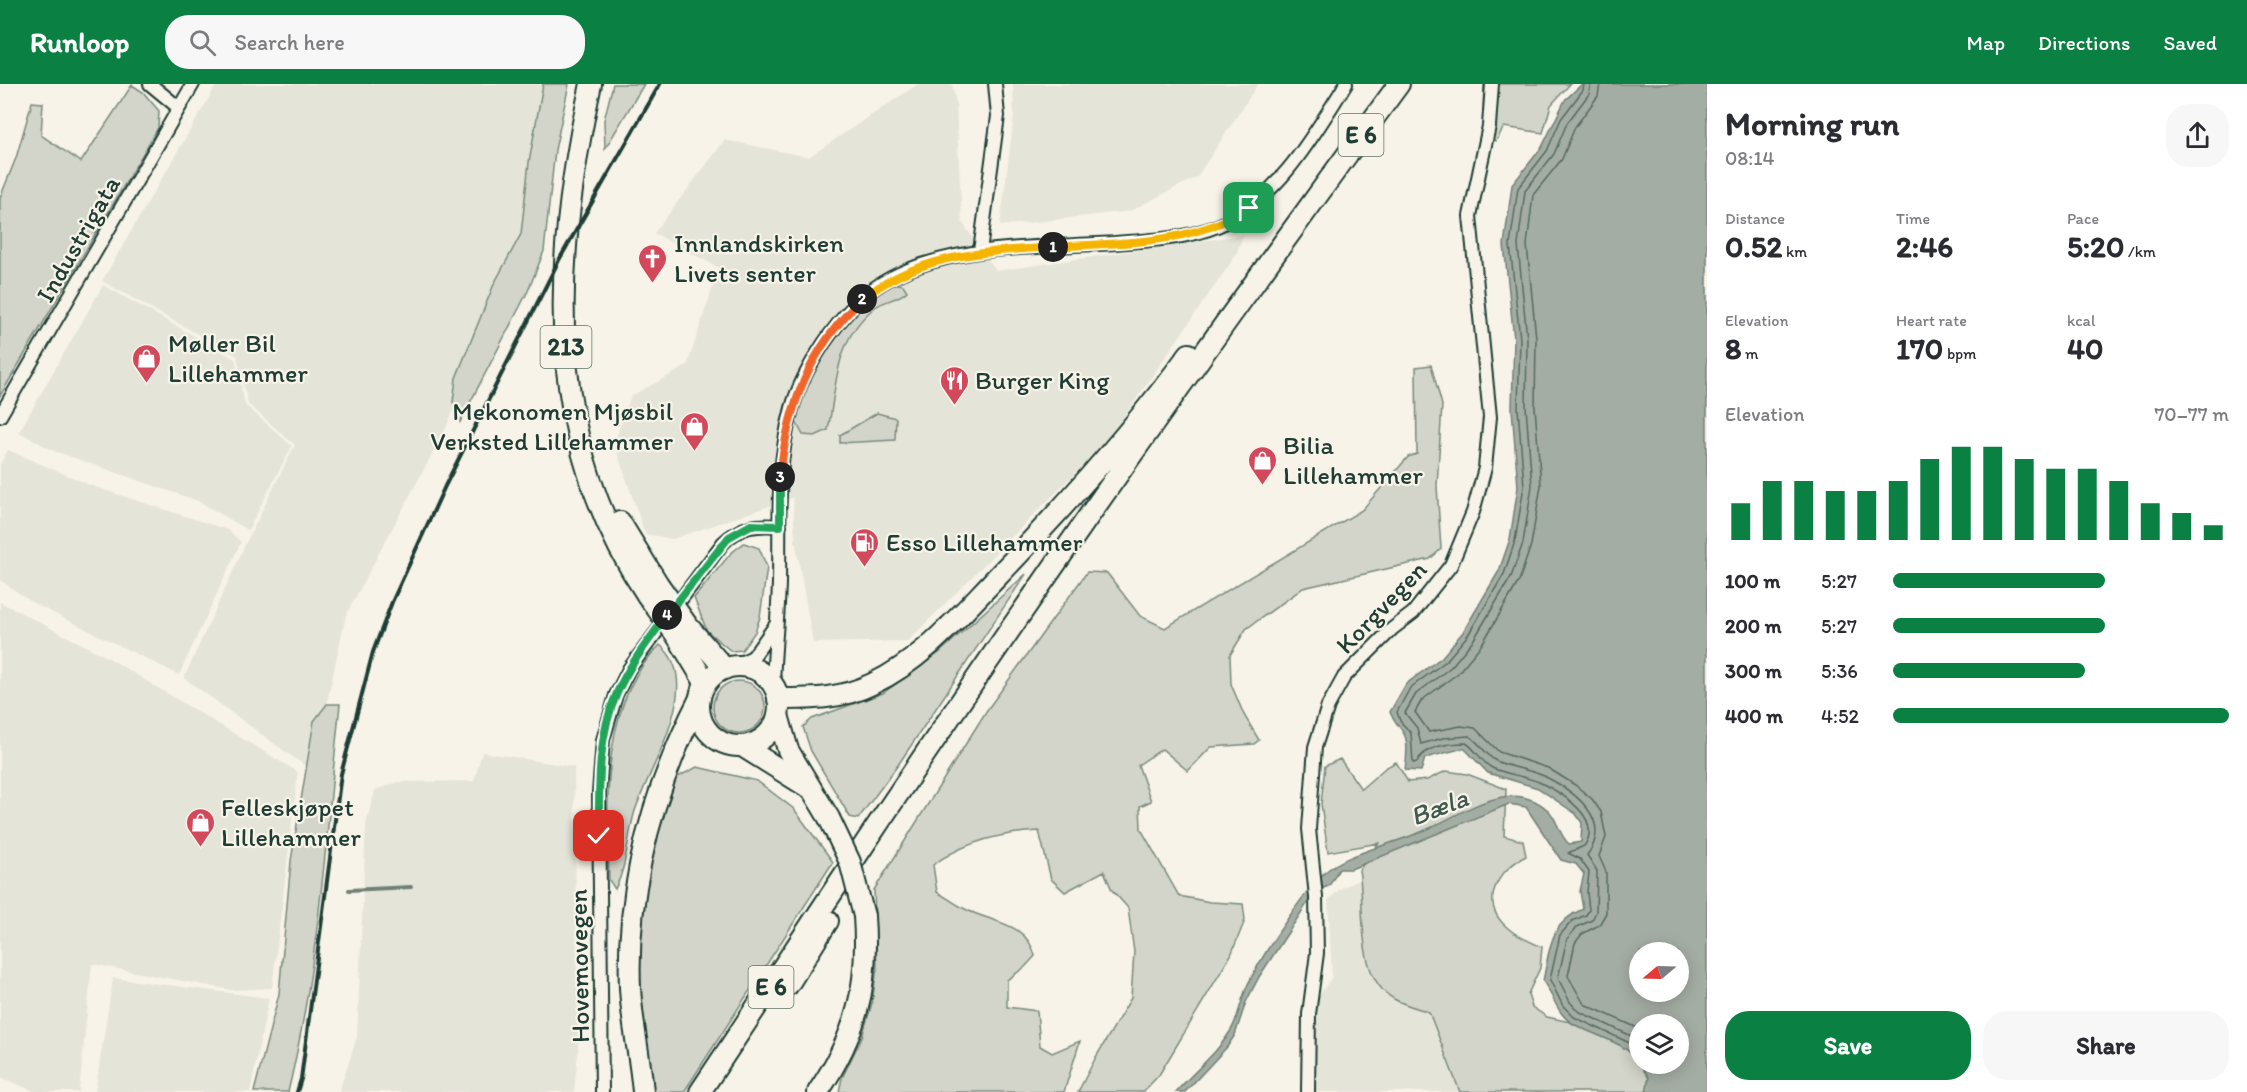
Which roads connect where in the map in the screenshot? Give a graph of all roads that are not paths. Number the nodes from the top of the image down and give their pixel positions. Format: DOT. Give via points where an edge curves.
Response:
graph roads {
  1 [pos="150,84"];
  2 [pos="193,84"];
  3 [pos="591,84"];
  4 [pos="604,84"];
  5 [pos="995,84"];
  6 [pos="1346,84"];
  7 [pos="1399,84"];
  8 [pos="1492,84"];
  9 [pos="179,108"];
  10 [pos="1324,187"];
  11 [pos="980,251"];
  12 [pos="0,416"];
  13 [pos="780,526"];
  14 [pos="652,590"];
  15 [pos="776,625"];
  16 [pos="682,631"];
  17 [pos="728,668"];
  18 [pos="703,691"];
  19 [pos="777,700"];
  20 [pos="742,746"];
  21 [pos="810,789"];
  22 [pos="840,880"];
  23 [pos="602,1092"];
  24 [pos="643,1092"];
  25 [pos="700,1092"];
  26 [pos="717,1092"];
  27 [pos="818,1092"];
  28 [pos="1308,1092"];
  1 -- 9 [label="street"];
  2 -- 9 [label="street, Industrigata"];
  3 -- 14 [label="main road, 213" via="567,235 567,376 576,436 591,487 607,526"];
  4 -- 14 [label="main road, 213" via="581,210 576,308 579,375 588,434 603,483"];
  5 -- 11 [label="street" via="998,116"];
  6 -- 11 [label="street" via="1272,190 1213,228 1172,239"];
  7 -- 10 [label="main road, E 6"];
  8 -- 28 [label="street, Korgvegen" via="1489,126 1470,216 1490,417 1485,468 1473,512 1451,565 1413,613 1344,677 1328,706 1316,747 1310,805 1317,953 1309,1014"];
  9 -- 12 [label="street, Industrigata"];
  10 -- 19 [label="main road" via="1306,199 1283,225 1101,465 948,628 913,659 869,686 821,699"];
  10 -- 22 [label="main road, E 6" via="1088,519"];
  11 -- 13 [label="street" via="882,283 848,312 829,336 803,379 793,406 784,443"];
  13 -- 15 [label="street"];
  13 -- 23 [label="street, Hovemovegen" via="751,525 723,543 629,669 609,716 599,792"];
  14 -- 16 [label="main road, 213, bridge"];
  15 -- 17 [label="street" via="753,657"];
  15 -- 19 [label="street"];
  16 -- 17 [label="main road, 213"];
  16 -- 18 [label="main road, 213"];
  17 -- 18 [label="main road"];
  17 -- 19 [label="main road" via="755,670"];
  18 -- 20 [label="main road, 213" via="700,715 706,729 718,741"];
  18 -- 24 [label="main road" via="653,807 636,881 630,989"];
  19 -- 20 [label="main road" via="772,729 762,739"];
  19 -- 21 [label="main road" via="782,735"];
  20 -- 21 [label="main road"];
  21 -- 27 [label="main road, bridge" via="850,862 864,916 866,977 851,1033"];
  22 -- 25 [label="main road, E 6"];
  22 -- 26 [label="main road" via="831,914 814,946"];
}
